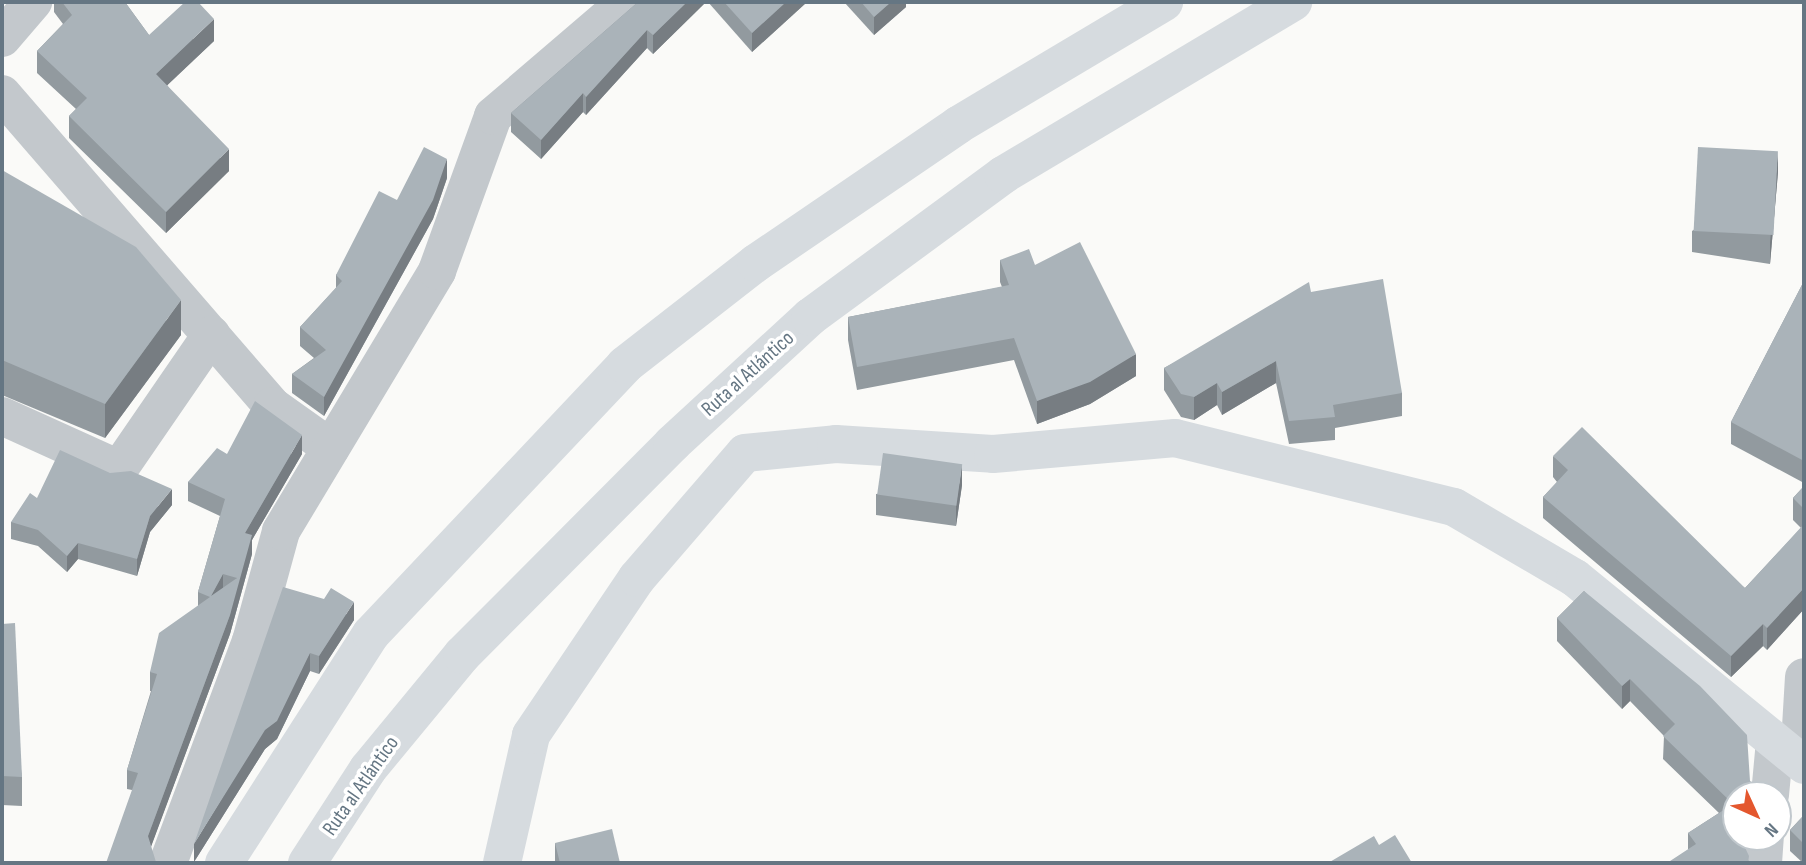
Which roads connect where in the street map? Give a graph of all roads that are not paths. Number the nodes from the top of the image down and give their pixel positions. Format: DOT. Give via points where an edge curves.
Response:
graph roads {
  1 [pos="33,2"];
  2 [pos="626,2"];
  3 [pos="1164,2"];
  4 [pos="1293,2"];
  5 [pos="2,38"];
  6 [pos="2,94"];
  7 [pos="211,335"];
  8 [pos="2,416"];
  9 [pos="331,448"];
  10 [pos="1804,677"];
  11 [pos="1793,756"];
  12 [pos="1778,781"];
  13 [pos="168,863"];
  14 [pos="224,863"];
  15 [pos="307,863"];
  16 [pos="502,863"];
  1 -- 5 [label="street"];
  2 -- 9 [label="street" via="493,116 437,271"];
  3 -- 14 [label="main road" via="958,125 756,263 625,365 371,634"];
  4 -- 15 [label="main road, Ruta al Atlántico" via="1003,175 810,317 672,444 462,655 368,769"];
  6 -- 7 [label="street"];
  7 -- 8 [label="street" via="119,469"];
  7 -- 9 [label="street" via="272,406"];
  9 -- 13 [label="street" via="281,531 251,641"];
  10 -- 11 [label="street"];
  11 -- 12 [label="street"];
  11 -- 16 [label="main road" via="1575,578 1454,507 1175,438 993,454 810,447 745,453 636,578 531,735"];
}
